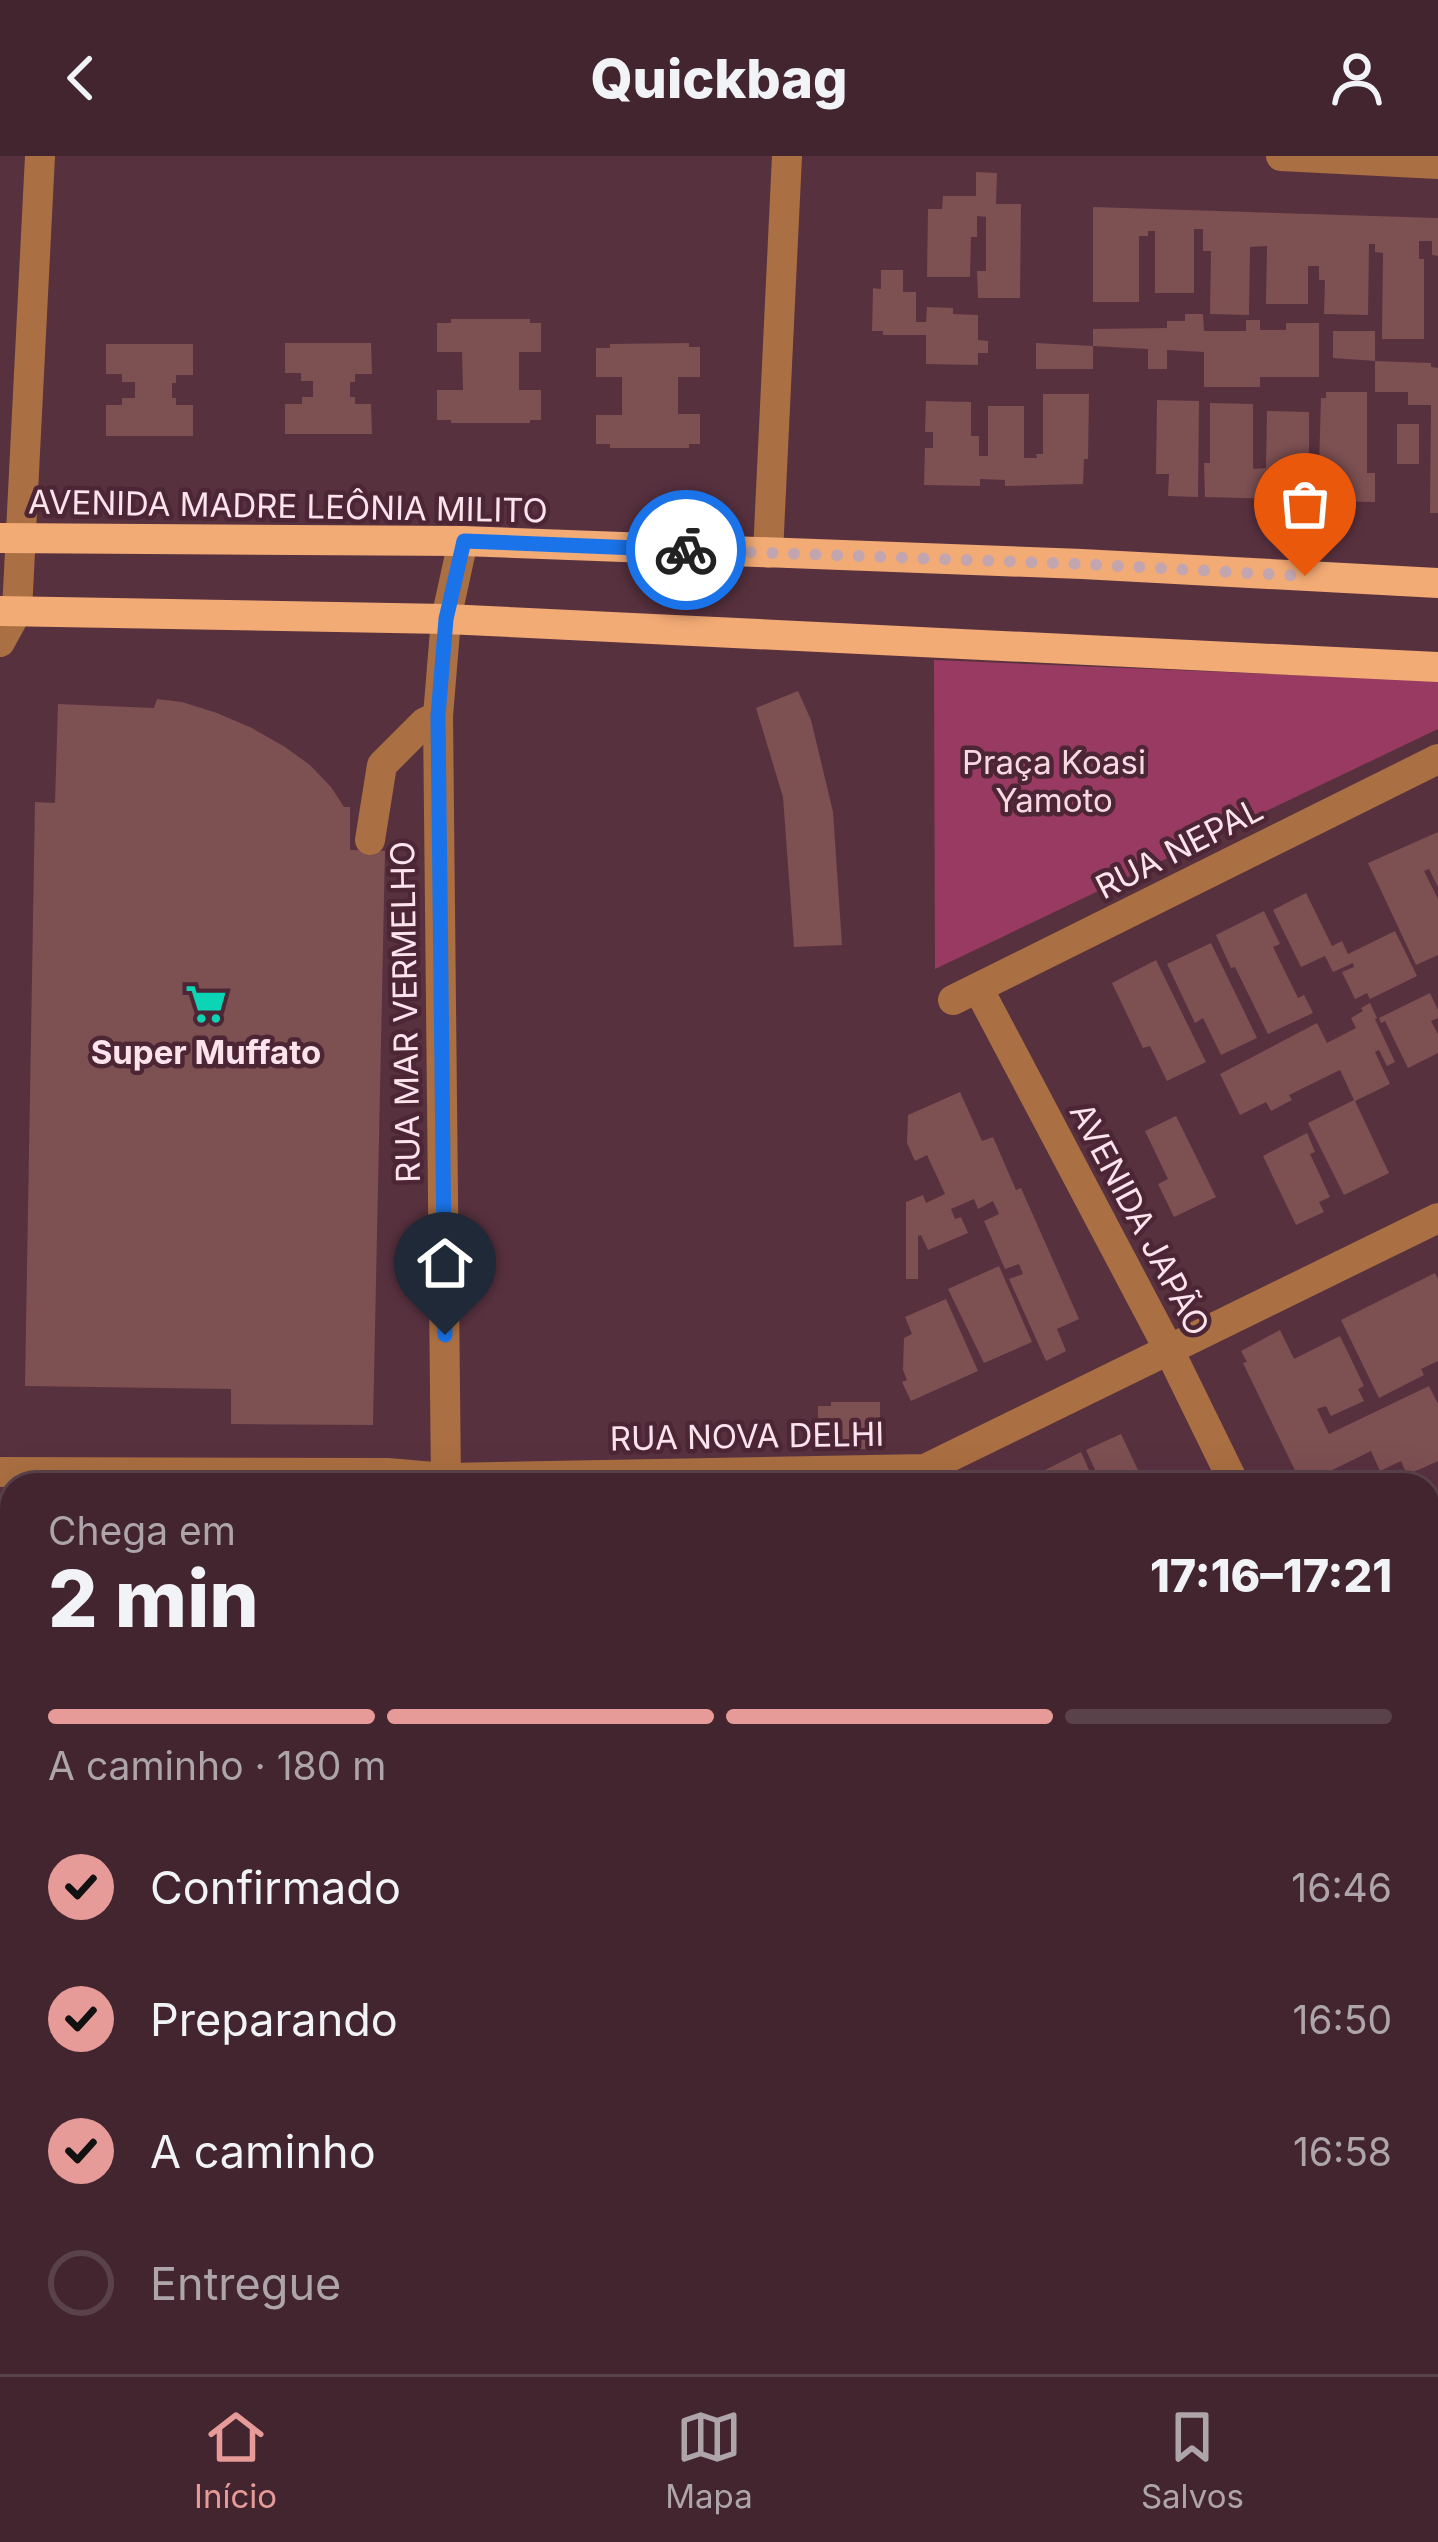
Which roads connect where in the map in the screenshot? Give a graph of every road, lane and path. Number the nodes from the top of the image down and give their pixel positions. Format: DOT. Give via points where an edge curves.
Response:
graph roads {
  1 [pos="40,156"];
  2 [pos="787,156"];
  3 [pos="1281,156"];
  4 [pos="1438,164"];
  5 [pos="11,539"];
  6 [pos="464,541"];
  7 [pos="768,553"];
  8 [pos="1438,583"];
  9 [pos="8,611"];
  10 [pos="446,619"];
  11 [pos="0,642"];
  12 [pos="1438,667"];
  13 [pos="438,716"];
  14 [pos="1438,759"];
  15 [pos="370,841"];
  16 [pos="965,994"];
  17 [pos="1438,1218"];
  18 [pos="1168,1348"];
  19 [pos="0,1472"];
  20 [pos="387,1473"];
  21 [pos="446,1473"];
  22 [pos="778,1473"];
  23 [pos="1229,1473"];
  1 -- 5 [label="street"];
  2 -- 7 [label="street"];
  3 -- 4 [label="street"];
  5 -- 6 [label="main road, AVENIDA MADRE LEÔNIA MILITO"];
  5 -- 9 [label="street"];
  6 -- 7 [label="main road, AVENIDA MADRE LEÔNIA MILITO"];
  6 -- 10 [label="street, RUA MAR VERMELHO"];
  7 -- 8 [label="main road, AVENIDA MADRE LEÔNIA MILITO"];
  9 -- 10 [label="main road"];
  9 -- 11 [label="street"];
  10 -- 12 [label="main road"];
  10 -- 13 [label="street, RUA MAR VERMELHO"];
  13 -- 15 [label="street" via="382,765"];
  13 -- 21 [label="street, RUA MAR VERMELHO"];
  14 -- 16 [label="street, RUA NEPAL"];
  16 -- 18 [label="street, AVENIDA JAPÃO"];
  17 -- 18 [label="street, RUA NOVA DELHI"];
  18 -- 22 [label="street, RUA NOVA DELHI" via="925,1469"];
  18 -- 23 [label="street, AVENIDA JAPÃO"];
  19 -- 20 [label="street, RUA NOVA DELHI"];
}
